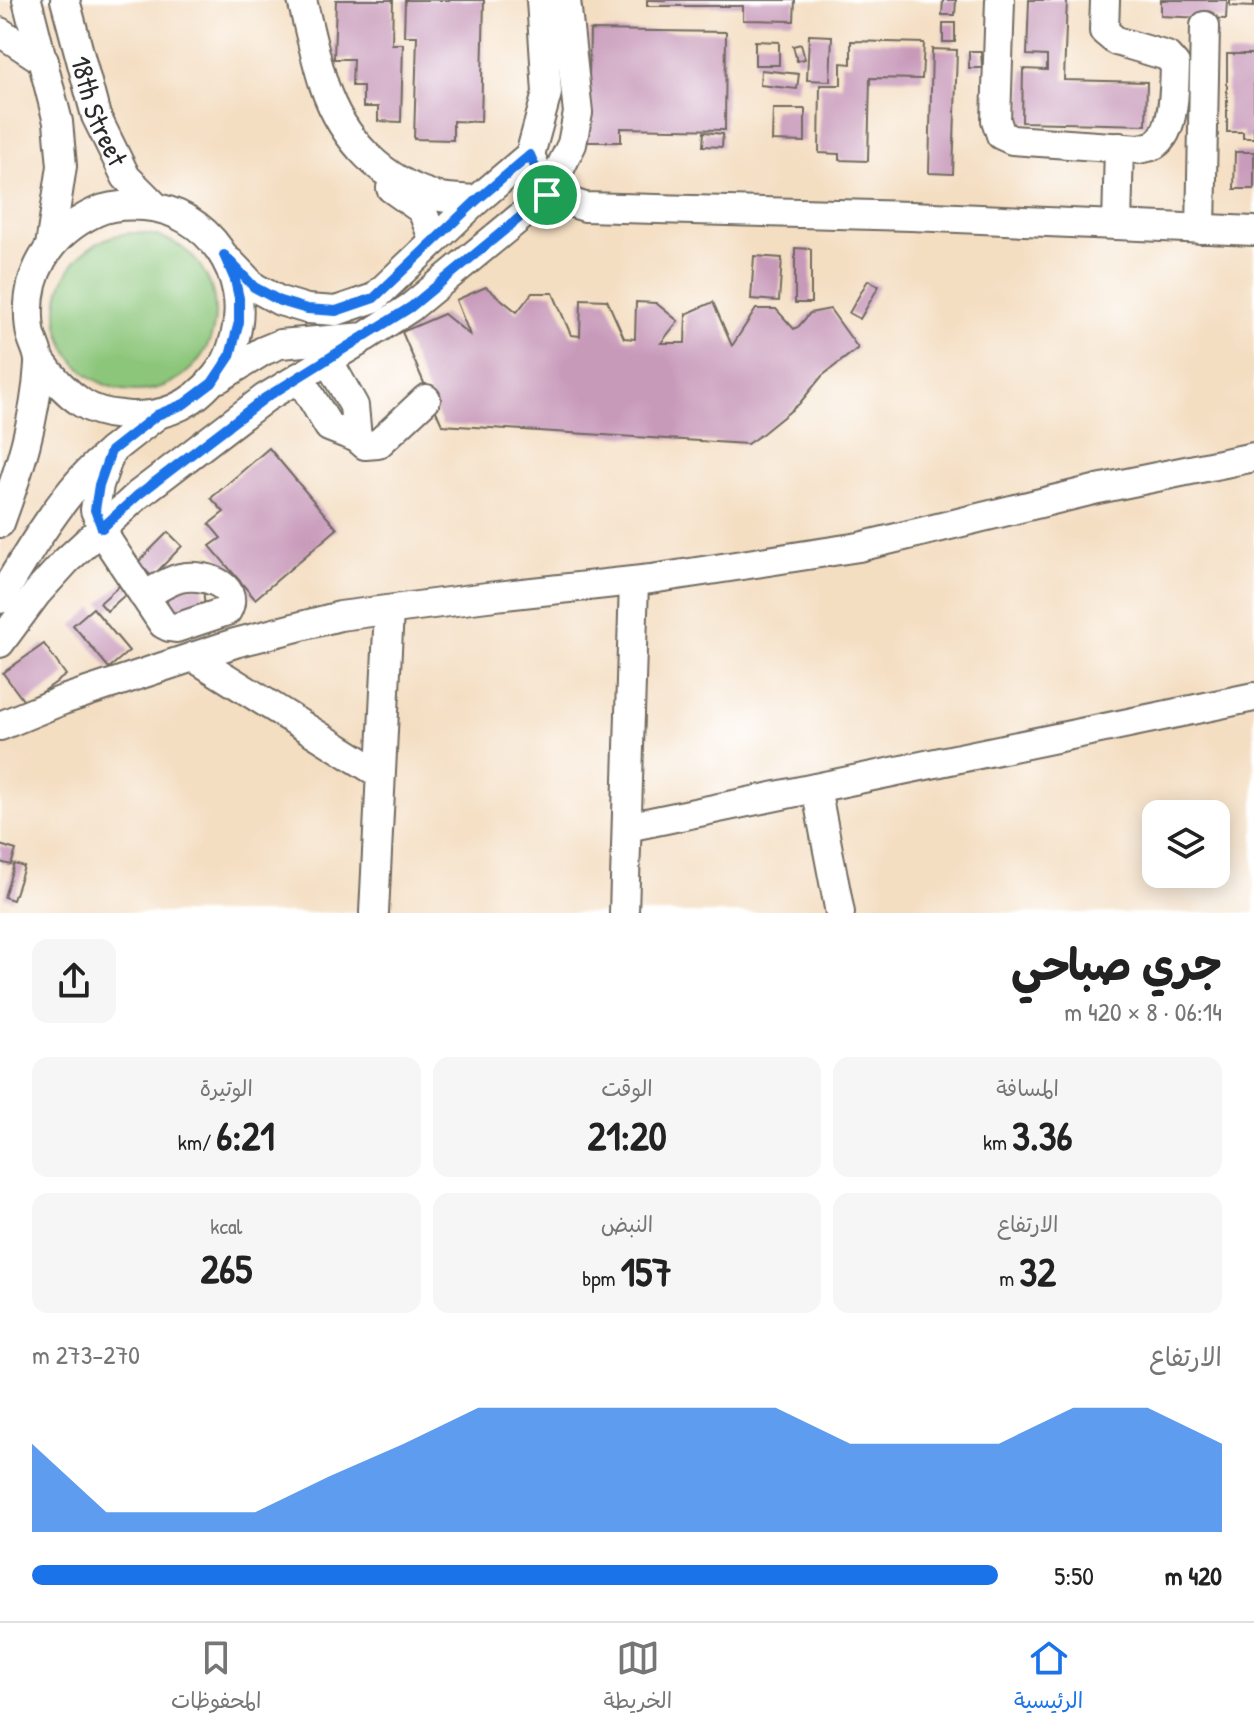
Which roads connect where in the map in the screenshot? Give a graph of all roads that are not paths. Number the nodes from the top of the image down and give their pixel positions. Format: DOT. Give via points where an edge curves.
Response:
graph roads {
  1 [pos="27,0"];
  2 [pos="65,0"];
  3 [pos="291,0"];
  4 [pos="302,0"];
  5 [pos="541,0"];
  6 [pos="566,0"];
  7 [pos="1000,0"];
  8 [pos="1105,0"];
  9 [pos="1205,26"];
  10 [pos="0,32"];
  11 [pos="44,61"];
  12 [pos="1119,147"];
  13 [pos="530,155"];
  14 [pos="547,195"];
  15 [pos="477,200"];
  16 [pos="156,207"];
  17 [pos="1117,225"];
  18 [pos="1201,229"];
  19 [pos="1254,231"];
  20 [pos="434,241"];
  21 [pos="50,246"];
  22 [pos="224,255"];
  23 [pos="365,337"];
  24 [pos="40,360"];
  25 [pos="328,360"];
  26 [pos="299,377"];
  27 [pos="212,383"];
  28 [pos="426,399"];
  29 [pos="157,415"];
  30 [pos="357,438"];
  31 [pos="111,451"];
  32 [pos="1254,457"];
  33 [pos="0,523"];
  34 [pos="102,528"];
  35 [pos="634,581"];
  36 [pos="144,596"];
  37 [pos="0,599"];
  38 [pos="389,610"];
  39 [pos="0,643"];
  40 [pos="193,657"];
  41 [pos="1254,697"];
  42 [pos="0,726"];
  43 [pos="380,774"];
  44 [pos="816,788"];
  45 [pos="627,827"];
  46 [pos="374,913"];
  47 [pos="624,913"];
  48 [pos="840,913"];
  1 -- 11 [label="street"];
  2 -- 16 [label="street, 18th Street" via="96,116 126,177"];
  3 -- 20 [label="street" via="308,66 343,141 388,186 422,210"];
  4 -- 15 [label="street" via="324,85 355,142 385,173 405,184 441,197"];
  5 -- 13 [label="street" via="547,93"];
  6 -- 14 [label="street" via="578,113 572,144"];
  7 -- 12 [label="street" via="996,120 1001,135"];
  8 -- 12 [label="street" via="1104,31 1116,41 1167,56 1175,65 1165,133 1155,145"];
  9 -- 18 [label="street"];
  10 -- 11 [label="street"];
  11 -- 21 [label="street" via="62,166"];
  12 -- 17 [label="street"];
  13 -- 14 [label="street"];
  13 -- 15 [label="street"];
  14 -- 17 [label="street" via="585,207"];
  14 -- 23 [label="street" via="411,307"];
  15 -- 20 [label="street"];
  16 -- 21 [label="street" via="100,210 73,223"];
  16 -- 22 [label="street" via="193,223"];
  17 -- 18 [label="street"];
  18 -- 19 [label="street"];
  20 -- 22 [label="street" via="374,298 336,311 280,301 254,287"];
  21 -- 24 [label="street" via="29,298 30,331"];
  22 -- 27 [label="street" via="235,280 239,322 230,356"];
  23 -- 25 [label="street"];
  23 -- 27 [label="street" via="280,344"];
  24 -- 29 [label="street" via="84,405 106,414"];
  24 -- 33 [label="street" via="22,463"];
  25 -- 26 [label="street"];
  25 -- 30 [label="street" via="354,406"];
  26 -- 30 [label="street" via="329,427"];
  26 -- 34 [label="street" via="138,495"];
  27 -- 29 [label="street" via="184,404"];
  28 -- 30 [label="street" via="378,444 365,445"];
  29 -- 31 [label="street"];
  31 -- 34 [label="street" via="95,510"];
  31 -- 37 [label="street" via="73,488"];
  32 -- 35 [label="street" via="859,547"];
  34 -- 36 [label="street"];
  34 -- 39 [label="street" via="37,593"];
  35 -- 38 [label="street"];
  35 -- 45 [label="street"];
  38 -- 40 [label="street" via="340,616"];
  38 -- 43 [label="street"];
  40 -- 42 [label="street"];
  40 -- 43 [label="street"];
  41 -- 44 [label="street"];
  43 -- 46 [label="street"];
  44 -- 45 [label="street"];
  44 -- 48 [label="street"];
  45 -- 47 [label="street"];
}
